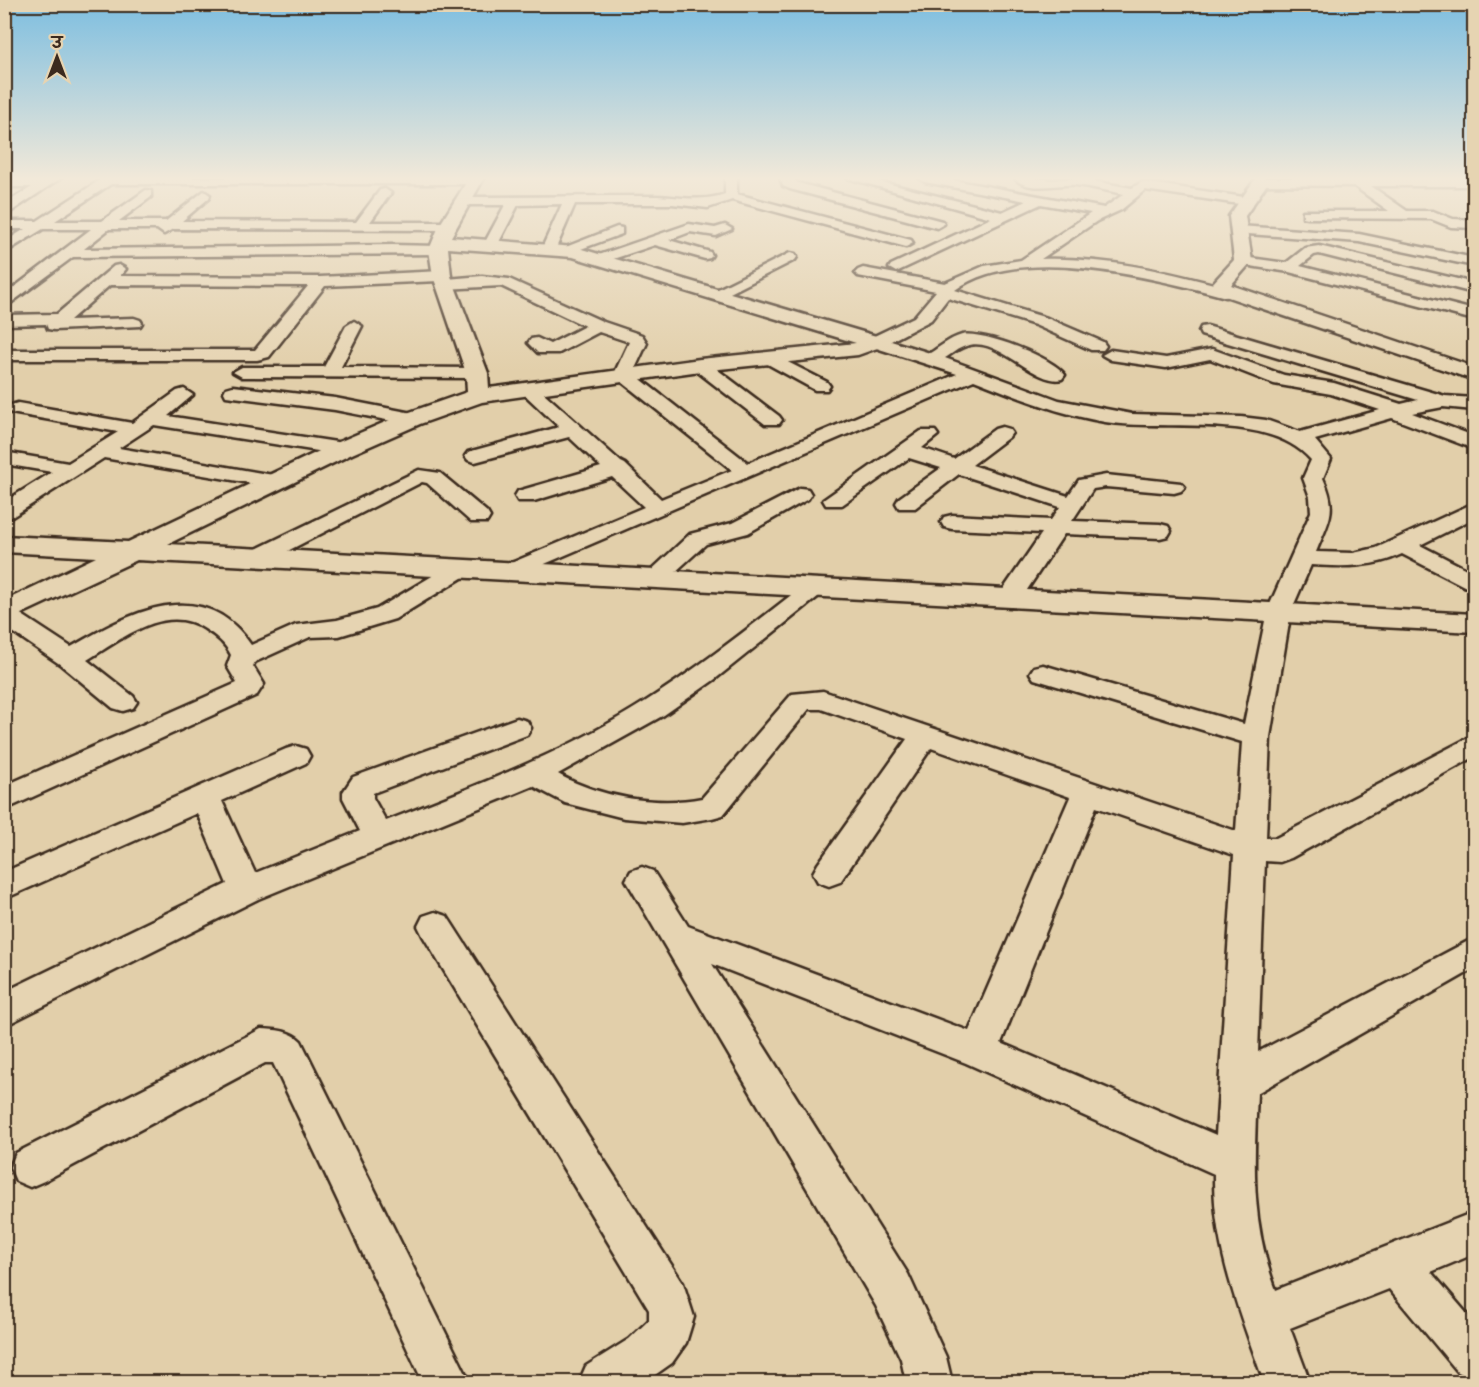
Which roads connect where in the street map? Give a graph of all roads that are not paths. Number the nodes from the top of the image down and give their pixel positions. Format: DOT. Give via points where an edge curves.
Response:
graph roads {
  1 [pos="84,243"];
  2 [pos="149,243"];
  3 [pos="400,243"];
  4 [pos="442,243"];
  5 [pos="479,243"];
  6 [pos="559,243"];
  7 [pos="578,243"];
  8 [pos="648,243"];
  9 [pos="664,243"];
  10 [pos="950,243"];
  11 [pos="1055,243"];
  12 [pos="1241,243"];
  13 [pos="1382,243"];
  14 [pos="491,244"];
  15 [pos="557,249"];
  16 [pos="71,253"];
  17 [pos="138,253"];
  18 [pos="705,255"];
  19 [pos="790,257"];
  20 [pos="601,260"];
  21 [pos="1243,261"];
  22 [pos="1474,262"];
  23 [pos="1024,264"];
  24 [pos="896,268"];
  25 [pos="1289,268"];
  26 [pos="863,273"];
  27 [pos="106,280"];
  28 [pos="443,280"];
  29 [pos="320,282"];
  30 [pos="1474,288"];
  31 [pos="945,290"];
  32 [pos="1226,292"];
  33 [pos="716,294"];
  34 [pos="4,303"];
  35 [pos="1474,315"];
  36 [pos="61,319"];
  37 [pos="4,320"];
  38 [pos="134,323"];
  39 [pos="354,326"];
  40 [pos="598,326"];
  41 [pos="1207,331"];
  42 [pos="876,342"];
  43 [pos="537,343"];
  44 [pos="4,355"];
  45 [pos="770,358"];
  46 [pos="931,360"];
  47 [pos="700,365"];
  48 [pos="242,372"];
  49 [pos="330,372"];
  50 [pos="973,374"];
  51 [pos="1474,374"];
  52 [pos="623,375"];
  53 [pos="1056,375"];
  54 [pos="477,384"];
  55 [pos="821,386"];
  56 [pos="530,389"];
  57 [pos="233,392"];
  58 [pos="184,395"];
  59 [pos="1443,401"];
  60 [pos="1474,404"];
  61 [pos="18,409"];
  62 [pos="1396,411"];
  63 [pos="412,419"];
  64 [pos="772,420"];
  65 [pos="144,424"];
  66 [pos="575,429"];
  67 [pos="1002,433"];
  68 [pos="928,435"];
  69 [pos="1299,438"];
  70 [pos="1474,443"];
  71 [pos="343,449"];
  72 [pos="906,450"];
  73 [pos="99,451"];
  74 [pos="475,456"];
  75 [pos="4,458"];
  76 [pos="956,467"];
  77 [pos="618,468"];
  78 [pos="68,469"];
  79 [pos="745,470"];
  80 [pos="273,481"];
  81 [pos="1174,487"];
  82 [pos="800,494"];
  83 [pos="526,496"];
  84 [pos="834,500"];
  85 [pos="907,503"];
  86 [pos="1072,504"];
  87 [pos="658,508"];
  88 [pos="1474,510"];
  89 [pos="4,512"];
  90 [pos="479,517"];
  91 [pos="952,522"];
  92 [pos="1058,525"];
  93 [pos="1160,531"];
  94 [pos="4,544"];
  95 [pos="1402,545"];
  96 [pos="134,550"];
  97 [pos="258,556"];
  98 [pos="1304,558"];
  99 [pos="462,568"];
  100 [pos="512,571"];
  101 [pos="655,578"];
  102 [pos="1474,582"];
  103 [pos="816,587"];
  104 [pos="1010,597"];
  105 [pos="1279,611"];
  106 [pos="4,614"];
  107 [pos="1474,623"];
  108 [pos="244,655"];
  109 [pos="69,659"];
  110 [pos="1042,673"];
  111 [pos="123,702"];
  112 [pos="517,728"];
  113 [pos="925,735"];
  114 [pos="1256,737"];
  115 [pos="1474,745"];
  116 [pos="296,756"];
  117 [pos="535,774"];
  118 [pos="1087,792"];
  119 [pos="205,797"];
  120 [pos="4,799"];
  121 [pos="379,838"];
  122 [pos="1251,849"];
  123 [pos="829,873"];
  124 [pos="642,880"];
  125 [pos="4,886"];
  126 [pos="246,890"];
  127 [pos="435,927"];
  128 [pos="679,937"];
  129 [pos="1474,952"];
  130 [pos="4,1010"];
  131 [pos="979,1051"];
  132 [pos="1240,1082"];
  133 [pos="1234,1163"];
  134 [pos="30,1167"];
  135 [pos="1474,1233"];
  136 [pos="1396,1264"];
  137 [pos="1263,1317"];
  138 [pos="1474,1356"];
  139 [pos="447,1383"];
  140 [pos="602,1383"];
  141 [pos="928,1383"];
  142 [pos="1287,1383"];
  1 -- 16 [label="street"];
  2 -- 17 [label="street"];
  3 -- 17 [label="street" via="275,252"];
  4 -- 28 [label="street"];
  5 -- 14 [label="street"];
  6 -- 15 [label="street"];
  7 -- 15 [label="street"];
  8 -- 20 [label="street"];
  9 -- 18 [label="street"];
  10 -- 24 [label="street"];
  11 -- 23 [label="street"];
  12 -- 21 [label="street"];
  13 -- 22 [label="street"];
  14 -- 15 [label="street"];
  15 -- 20 [label="street"];
  16 -- 17 [label="street"];
  16 -- 34 [label="street"];
  17 -- 27 [label="street"];
  19 -- 33 [label="street"];
  20 -- 33 [label="street"];
  21 -- 25 [label="street"];
  21 -- 32 [label="street" via="1221,284"];
  23 -- 31 [label="street" via="980,271"];
  23 -- 32 [label="street" via="1136,272"];
  25 -- 30 [label="street" via="1310,251 1319,250"];
  25 -- 35 [label="street"];
  26 -- 31 [label="street"];
  27 -- 29 [label="street"];
  27 -- 36 [label="street"];
  28 -- 29 [label="street"];
  28 -- 40 [label="street" via="504,282"];
  28 -- 54 [label="street"];
  29 -- 44 [label="street" via="263,353 257,355"];
  31 -- 42 [label="street" via="924,318"];
  31 -- 62 [label="street" via="1022,314 1104,351 1166,363 1212,354 1280,380 1334,389"];
  32 -- 51 [label="street"];
  33 -- 42 [label="street"];
  36 -- 37 [label="street"];
  36 -- 38 [label="street" via="54,325"];
  39 -- 49 [label="street"];
  40 -- 43 [label="street" via="553,349 544,349"];
  40 -- 52 [label="street" via="638,341"];
  41 -- 59 [label="street"];
  42 -- 45 [label="street" via="858,349"];
  42 -- 46 [label="street"];
  45 -- 47 [label="street"];
  45 -- 55 [label="street"];
  46 -- 50 [label="street"];
  46 -- 53 [label="street" via="962,341 976,340 1008,350"];
  47 -- 52 [label="street"];
  47 -- 64 [label="street"];
  48 -- 49 [label="street"];
  49 -- 54 [label="street"];
  50 -- 69 [label="street" via="1039,400 1089,412 1143,420 1259,426"];
  50 -- 79 [label="street"];
  52 -- 56 [label="street"];
  52 -- 79 [label="street"];
  54 -- 56 [label="street"];
  54 -- 63 [label="street"];
  56 -- 66 [label="street"];
  57 -- 63 [label="street"];
  58 -- 65 [label="street"];
  59 -- 60 [label="street"];
  59 -- 62 [label="street"];
  61 -- 65 [label="street"];
  62 -- 69 [label="street"];
  62 -- 70 [label="street"];
  63 -- 71 [label="street"];
  65 -- 71 [label="street"];
  65 -- 73 [label="street"];
  66 -- 74 [label="street"];
  66 -- 77 [label="street"];
  67 -- 76 [label="street"];
  68 -- 72 [label="street"];
  69 -- 98 [label="street" via="1309,443 1321,459 1313,478 1323,504"];
  71 -- 80 [label="street"];
  72 -- 76 [label="street"];
  72 -- 84 [label="street"];
  73 -- 78 [label="street"];
  73 -- 80 [label="street"];
  75 -- 78 [label="street"];
  76 -- 85 [label="street"];
  76 -- 86 [label="street"];
  77 -- 83 [label="street"];
  77 -- 87 [label="street"];
  78 -- 89 [label="street"];
  79 -- 87 [label="street"];
  80 -- 96 [label="street"];
  81 -- 86 [label="street" via="1090,482"];
  82 -- 101 [label="street" via="740,528 698,540"];
  86 -- 92 [label="street"];
  87 -- 100 [label="street"];
  88 -- 95 [label="street"];
  90 -- 97 [label="street" via="433,477 419,476"];
  91 -- 92 [label="street"];
  92 -- 93 [label="street"];
  92 -- 104 [label="street"];
  94 -- 96 [label="street"];
  95 -- 98 [label="street" via="1383,554 1353,560"];
  95 -- 102 [label="street"];
  96 -- 97 [label="street"];
  96 -- 106 [label="street"];
  97 -- 99 [label="street"];
  98 -- 105 [label="street"];
  99 -- 100 [label="street"];
  99 -- 108 [label="street" via="386,614 339,628 305,630"];
  100 -- 101 [label="street"];
  101 -- 103 [label="street"];
  103 -- 104 [label="street"];
  103 -- 117 [label="street" via="705,674 654,708"];
  104 -- 105 [label="street"];
  105 -- 107 [label="street"];
  105 -- 114 [label="street"];
  106 -- 109 [label="street"];
  108 -- 109 [label="street" via="211,618 178,611 139,620"];
  108 -- 120 [label="street" via="240,666 251,684 247,688"];
  109 -- 111 [label="street"];
  110 -- 114 [label="street"];
  112 -- 121 [label="street" via="363,784 358,798"];
  113 -- 117 [label="street" via="823,699 802,699 712,807 702,811 654,811 603,802 561,789"];
  113 -- 118 [label="street"];
  113 -- 123 [label="street"];
  114 -- 122 [label="street"];
  115 -- 122 [label="street" via="1280,850"];
  116 -- 119 [label="street"];
  117 -- 121 [label="street"];
  118 -- 122 [label="street"];
  118 -- 131 [label="street"];
  119 -- 125 [label="street"];
  119 -- 126 [label="street"];
  121 -- 126 [label="street"];
  122 -- 132 [label="street"];
  124 -- 128 [label="street"];
  126 -- 130 [label="street"];
  127 -- 140 [label="street" via="667,1299 672,1318 668,1334 657,1346"];
  128 -- 131 [label="street"];
  128 -- 141 [label="street" via="892,1290 914,1336"];
  129 -- 132 [label="street"];
  131 -- 133 [label="street"];
  132 -- 133 [label="street"];
  133 -- 137 [label="street" via="1234,1205 1243,1259"];
  134 -- 139 [label="street" via="261,1046 282,1047"];
  135 -- 136 [label="street"];
  136 -- 137 [label="street"];
  136 -- 138 [label="street"];
  137 -- 142 [label="street"];
}
